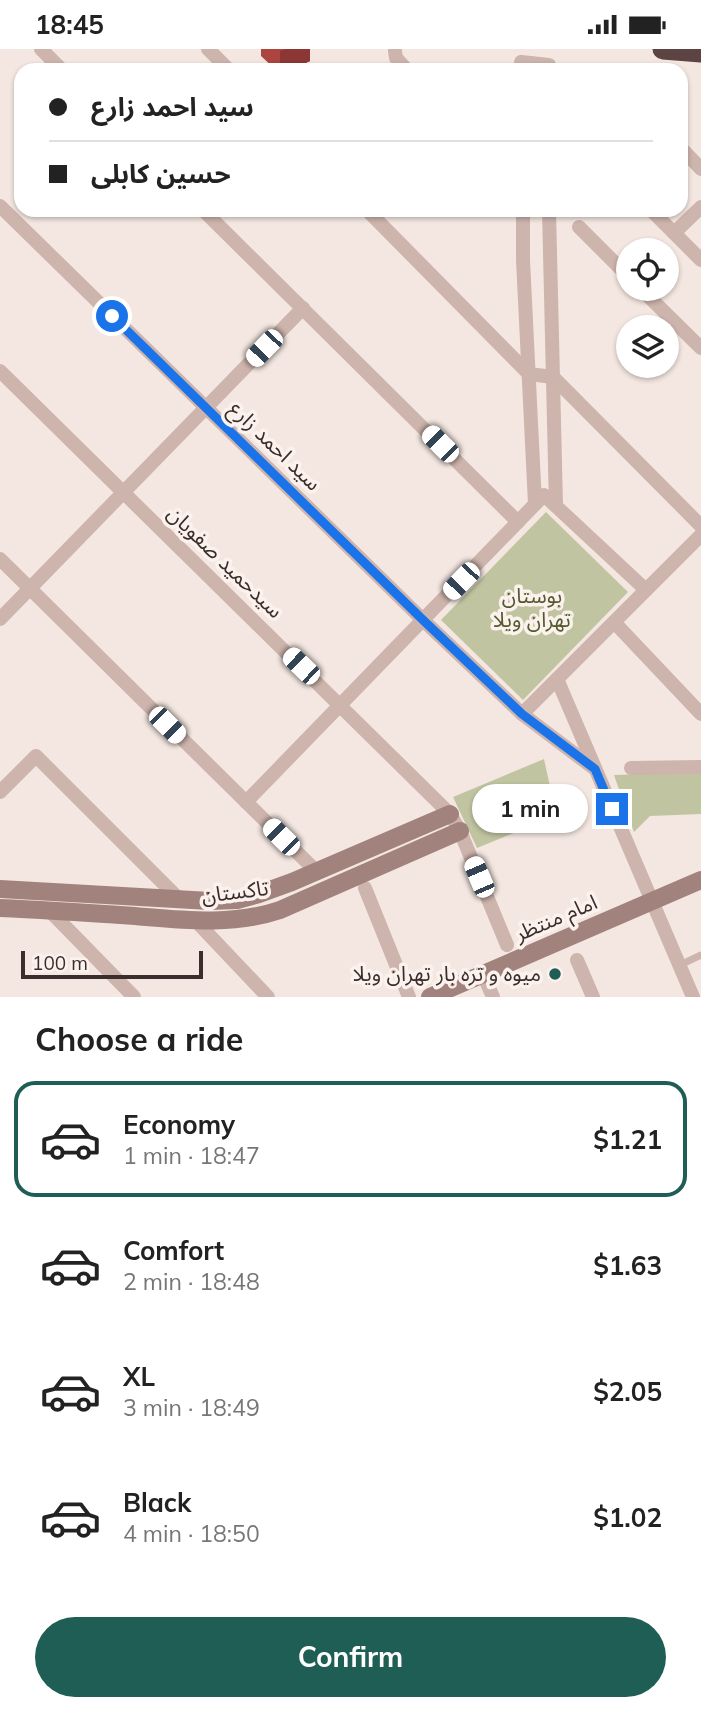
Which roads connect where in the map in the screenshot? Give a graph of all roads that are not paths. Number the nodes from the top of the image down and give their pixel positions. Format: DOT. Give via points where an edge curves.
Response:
graph roads {
  1 [pos="41,49"];
  2 [pos="208,49"];
  3 [pos="663,49"];
  4 [pos="395,51"];
  5 [pos="701,52"];
  6 [pos="55,63"];
  7 [pos="222,63"];
  8 [pos="401,63"];
  9 [pos="688,155"];
  10 [pos="701,169"];
  11 [pos="0,206"];
  12 [pos="701,207"];
  13 [pos="210,217"];
  14 [pos="374,217"];
  15 [pos="523,217"];
  16 [pos="550,217"];
  17 [pos="658,217"];
  18 [pos="579,227"];
  19 [pos="674,233"];
  20 [pos="701,260"];
  21 [pos="616,264"];
  22 [pos="653,301"];
  23 [pos="303,309"];
  24 [pos="701,348"];
  25 [pos="0,371"];
  26 [pos="529,375"];
  27 [pos="553,377"];
  28 [pos="206,408"];
  29 [pos="124,492"];
  30 [pos="540,500"];
  31 [pos="556,506"];
  32 [pos="519,521"];
  33 [pos="701,526"];
  34 [pos="701,535"];
  35 [pos="0,559"];
  36 [pos="30,589"];
  37 [pos="646,590"];
  38 [pos="0,619"];
  39 [pos="423,620"];
  40 [pos="614,622"];
  41 [pos="557,679"];
  42 [pos="340,705"];
  43 [pos="522,714"];
  44 [pos="701,714"];
  45 [pos="701,767"];
  46 [pos="631,768"];
  47 [pos="595,769"];
  48 [pos="0,792"];
  49 [pos="246,802"];
  50 [pos="450,814"];
  51 [pos="460,831"];
  52 [pos="316,871"];
  53 [pos="701,880"];
  54 [pos="365,888"];
  55 [pos="8,889"];
  56 [pos="325,890"];
  57 [pos="180,899"];
  58 [pos="652,901"];
  59 [pos="7,908"];
  60 [pos="49,910"];
  61 [pos="195,920"];
  62 [pos="507,945"];
  63 [pos="701,955"];
  64 [pos="577,960"];
  65 [pos="680,965"];
  66 [pos="483,974"];
  67 [pos="134,997"];
  68 [pos="268,997"];
  69 [pos="409,997"];
  70 [pos="430,997"];
  71 [pos="493,997"];
  72 [pos="593,997"];
  73 [pos="693,997"];
  1 -- 6 [label="street"];
  2 -- 7 [label="street"];
  3 -- 5 [label="highway"];
  4 -- 8 [label="street"];
  9 -- 10 [label="street"];
  11 -- 28 [label="street, سید احمد زارع"];
  12 -- 19 [label="street"];
  13 -- 23 [label="street"];
  14 -- 26 [label="street"];
  15 -- 26 [label="street"];
  16 -- 27 [label="street"];
  17 -- 19 [label="street"];
  18 -- 21 [label="street"];
  19 -- 20 [label="street"];
  22 -- 24 [label="street"];
  23 -- 28 [label="street"];
  23 -- 32 [label="street"];
  25 -- 29 [label="street, سیدحمید صفویان"];
  26 -- 27 [label="street"];
  26 -- 30 [label="street"];
  27 -- 31 [label="street"];
  27 -- 33 [label="street"];
  28 -- 29 [label="street"];
  28 -- 39 [label="street, سید احمد زارع"];
  29 -- 36 [label="street"];
  29 -- 42 [label="street, سیدحمید صفویان"];
  30 -- 31 [label="street"];
  30 -- 32 [label="street"];
  31 -- 37 [label="street"];
  32 -- 39 [label="street"];
  34 -- 37 [label="street"];
  35 -- 36 [label="street"];
  36 -- 38 [label="street"];
  36 -- 49 [label="street"];
  37 -- 40 [label="street"];
  39 -- 42 [label="street"];
  39 -- 43 [label="street, سید احمد زارع"];
  40 -- 41 [label="street"];
  40 -- 44 [label="street"];
  41 -- 43 [label="street"];
  41 -- 47 [label="street"];
  42 -- 49 [label="street"];
  42 -- 50 [label="street, سیدحمید صفویان"];
  43 -- 47 [label="street, سید احمد زارع"];
  45 -- 46 [label="street"];
  47 -- 58 [label="street"];
  48 -- 57 [label="street" via="36,756"];
  49 -- 52 [label="street"];
  50 -- 51 [label="street, سیدحمید صفویان"];
  50 -- 52 [label="street, تاکستان"];
  51 -- 56 [label="street, تاکستان"];
  51 -- 62 [label="street, سیدحمید صفویان"];
  52 -- 56 [label="street"];
  52 -- 57 [label="street, تاکستان" via="237,900"];
  53 -- 58 [label="street, امام منتظر"];
  54 -- 69 [label="street"];
  55 -- 57 [label="street, تاکستان"];
  55 -- 59 [label="street"];
  56 -- 61 [label="street, تاکستان" via="261,916"];
  58 -- 65 [label="street"];
  58 -- 66 [label="street, امام منتظر"];
  59 -- 60 [label="street, تاکستان"];
  60 -- 61 [label="street, تاکستان"];
  60 -- 67 [label="street"];
  61 -- 68 [label="street"];
  63 -- 65 [label="lane"];
  64 -- 72 [label="street"];
  65 -- 73 [label="street"];
  66 -- 70 [label="street, امام منتظر"];
  66 -- 71 [label="street"];
}
